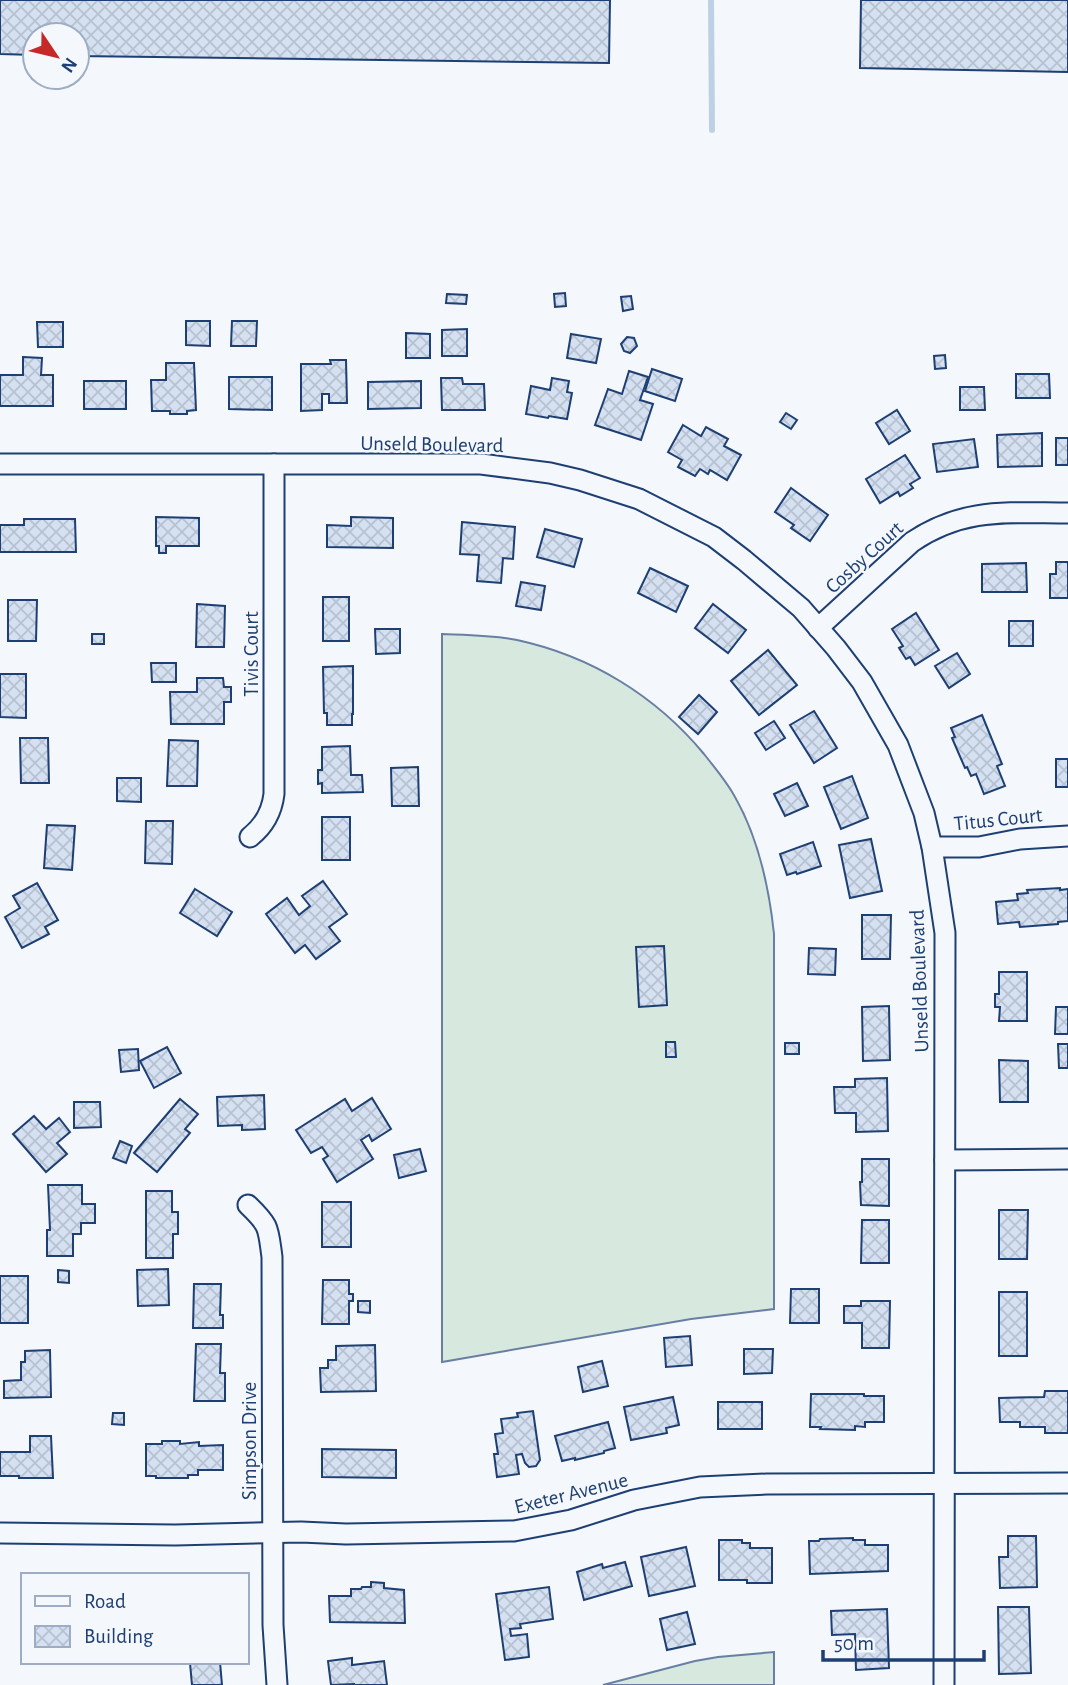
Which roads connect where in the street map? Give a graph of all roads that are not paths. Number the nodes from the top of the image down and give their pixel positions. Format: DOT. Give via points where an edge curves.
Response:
graph roads {
  1 [pos="0,464"];
  2 [pos="274,464"];
  3 [pos="1068,513"];
  4 [pos="818,628"];
  5 [pos="1068,836"];
  6 [pos="250,837"];
  7 [pos="932,847"];
  8 [pos="1068,1159"];
  9 [pos="945,1160"];
  10 [pos="248,1205"];
  11 [pos="944,1483"];
  12 [pos="1068,1483"];
  13 [pos="272,1532"];
  14 [pos="0,1533"];
  15 [pos="277,1685"];
  16 [pos="944,1685"];
  1 -- 2 [label="street, Unseld Boulevard"];
  2 -- 4 [label="street, Unseld Boulevard" via="481,464 580,480 639,499 714,537 801,608"];
  2 -- 6 [label="street, Tivis Court" via="274,794 268,815"];
  3 -- 4 [label="street, Cosby Court" via="986,513 927,532"];
  4 -- 7 [label="street, Unseld Boulevard" via="862,682 898,745"];
  5 -- 7 [label="street, Titus Court" via="979,847"];
  7 -- 9 [label="street, Unseld Boulevard" via="945,933"];
  8 -- 9 [label="street"];
  9 -- 11 [label="street, Unseld Boulevard"];
  10 -- 13 [label="street, Simpson Drive" via="268,1229 272,1257"];
  11 -- 12 [label="street, Exeter Avenue"];
  11 -- 13 [label="street, Exeter Avenue" via="700,1487 514,1531"];
  11 -- 16 [label="street, Unseld Boulevard"];
  13 -- 14 [label="street, Exeter Avenue"];
  13 -- 15 [label="street, Simpson Drive"];
}
